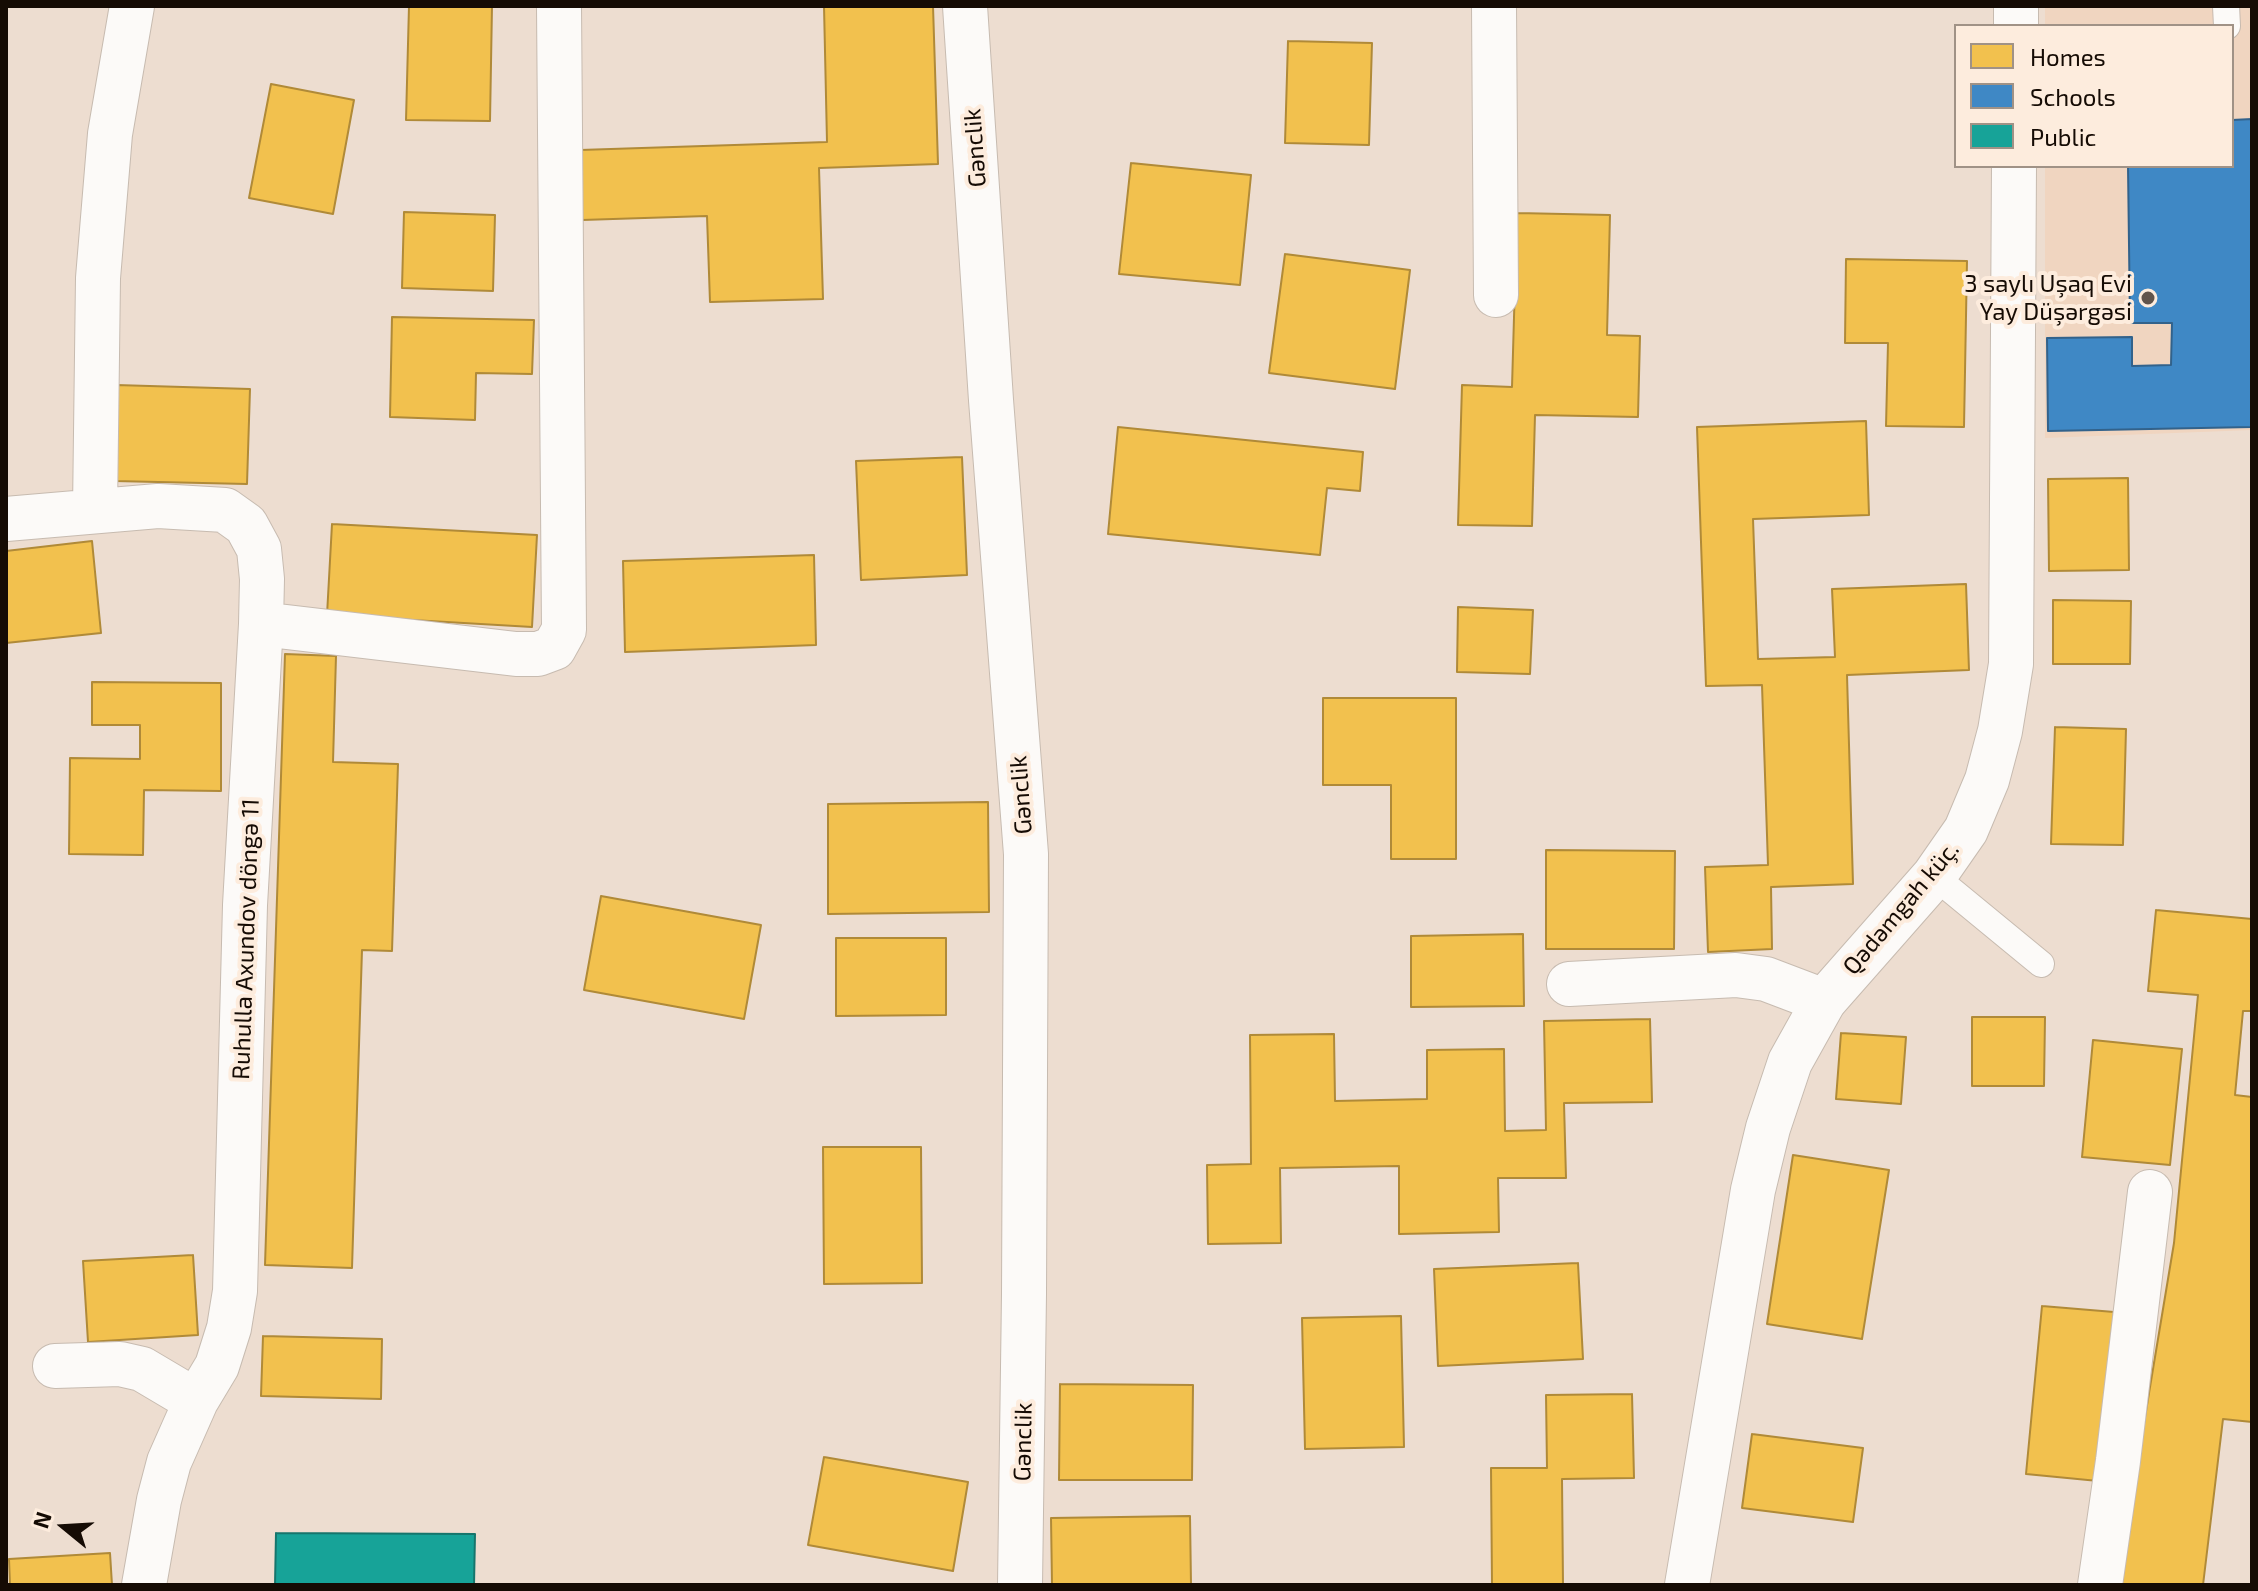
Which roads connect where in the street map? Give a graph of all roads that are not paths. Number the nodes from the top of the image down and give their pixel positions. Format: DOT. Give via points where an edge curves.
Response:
graph roads {
  1 [pos="132,6"];
  2 [pos="559,6"];
  3 [pos="965,6"];
  4 [pos="1494,6"];
  5 [pos="2014,168"];
  6 [pos="1496,295"];
  7 [pos="95,510"];
  8 [pos="6,519"];
  9 [pos="261,624"];
  10 [pos="1934,876"];
  11 [pos="2041,964"];
  12 [pos="1569,984"];
  13 [pos="1824,1001"];
  14 [pos="2150,1192"];
  15 [pos="55,1366"];
  16 [pos="196,1401"];
  17 [pos="144,1585"];
  18 [pos="1020,1585"];
  19 [pos="1687,1585"];
  20 [pos="2100,1585"];
  1 -- 7 [label="street" via="110,134 98,278"];
  2 -- 9 [label="street" via="564,630 554,648 516,654"];
  3 -- 18 [label="street, Gənclik" via="1026,854"];
  4 -- 6 [label="street"];
  5 -- 10 [label="street, Qədəmgah küç." via="2011,664 1987,780 1966,830"];
  7 -- 8 [label="street, Ruhulla Axundov döngə 11"];
  7 -- 9 [label="street, Ruhulla Axundov döngə 11" via="225,510 246,525 259,549"];
  9 -- 16 [label="street, Ruhulla Axundov döngə 11" via="245,905 235,1291 217,1366"];
  10 -- 11 [label="lane"];
  10 -- 13 [label="street, Qədəmgah küç."];
  12 -- 13 [label="street" via="1736,975 1766,979"];
  13 -- 19 [label="street, Qədəmgah küç." via="1790,1062 1753,1190"];
  14 -- 20 [label="street"];
  15 -- 16 [label="street" via="120,1364 142,1369"];
  16 -- 17 [label="street, Ruhulla Axundov döngə 11" via="166,1475"];
}
